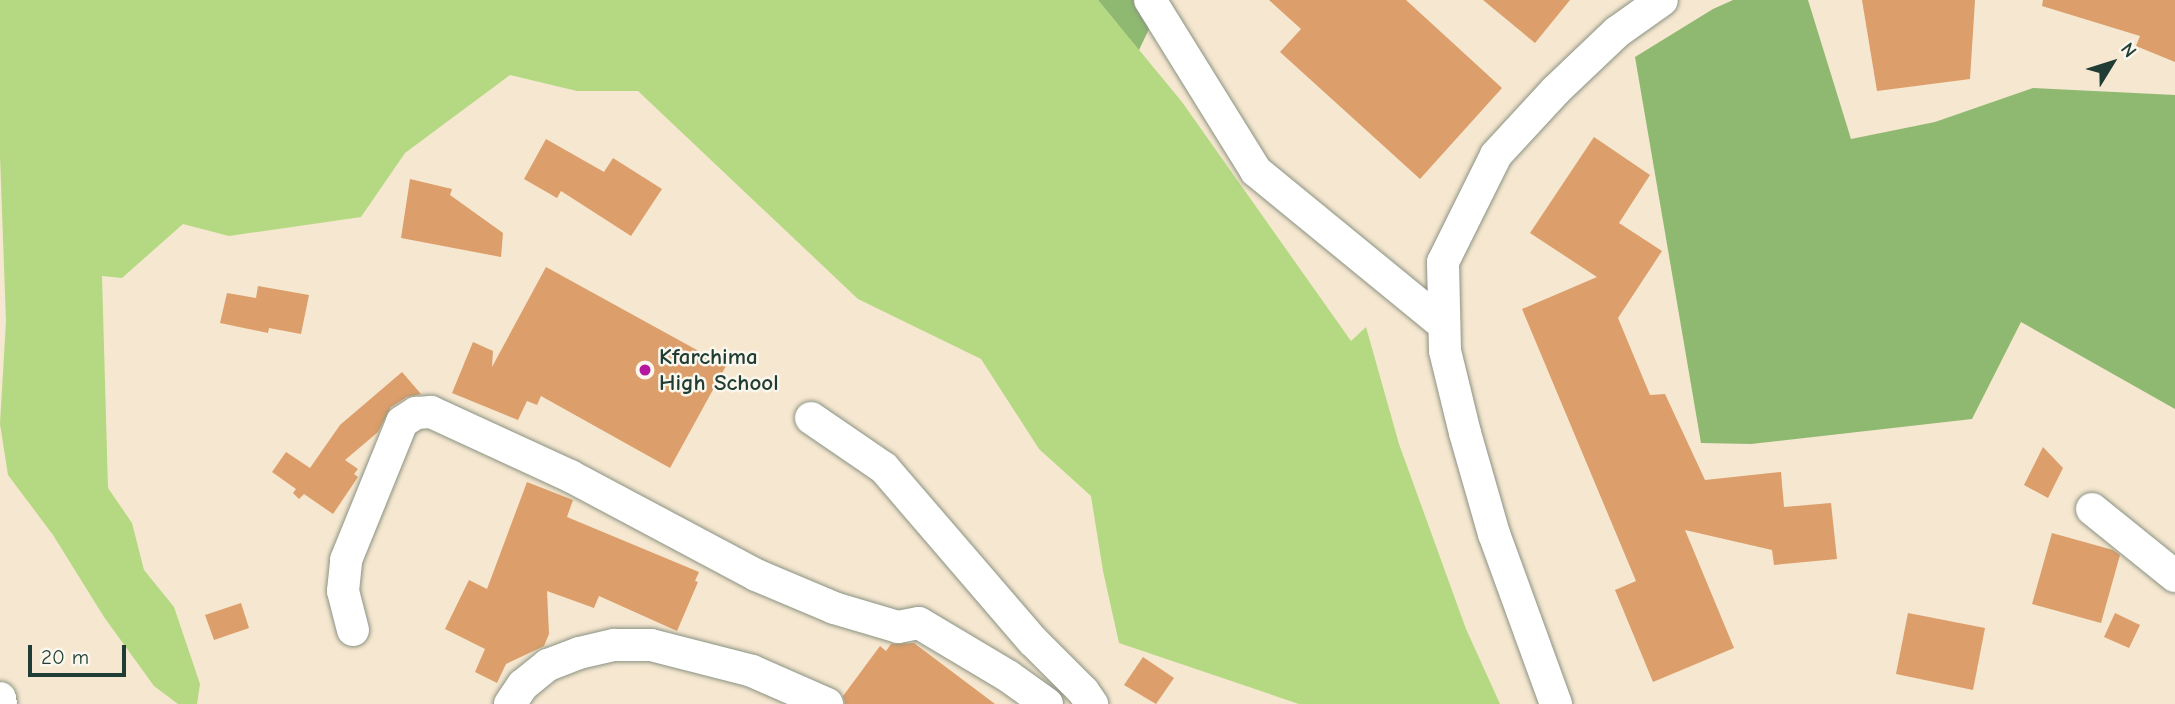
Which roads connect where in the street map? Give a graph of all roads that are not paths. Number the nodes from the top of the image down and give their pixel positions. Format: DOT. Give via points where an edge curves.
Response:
graph roads {
  1 [pos="1150,0"];
  2 [pos="1662,0"];
  3 [pos="1444,325"];
  4 [pos="811,418"];
  5 [pos="2092,509"];
  6 [pos="2175,576"];
  7 [pos="353,630"];
  8 [pos="0,698"];
  9 [pos="1,704"];
  10 [pos="510,704"];
  11 [pos="827,704"];
  12 [pos="1047,704"];
  13 [pos="1092,704"];
  14 [pos="1556,704"];
  1 -- 3 [label="street" via="1256,171"];
  2 -- 3 [label="street" via="1617,32 1496,155 1443,262"];
  3 -- 14 [label="street" via="1445,351 1494,534"];
  4 -- 13 [label="street" via="884,468"];
  5 -- 6 [label="street"];
  7 -- 12 [label="street" via="343,591 346,560 402,422 416,413 430,412 570,476 756,575 834,608 898,627 919,624"];
  8 -- 9 [label="street"];
  10 -- 11 [label="street" via="523,685 548,665 614,645 651,645 752,671"];
}
